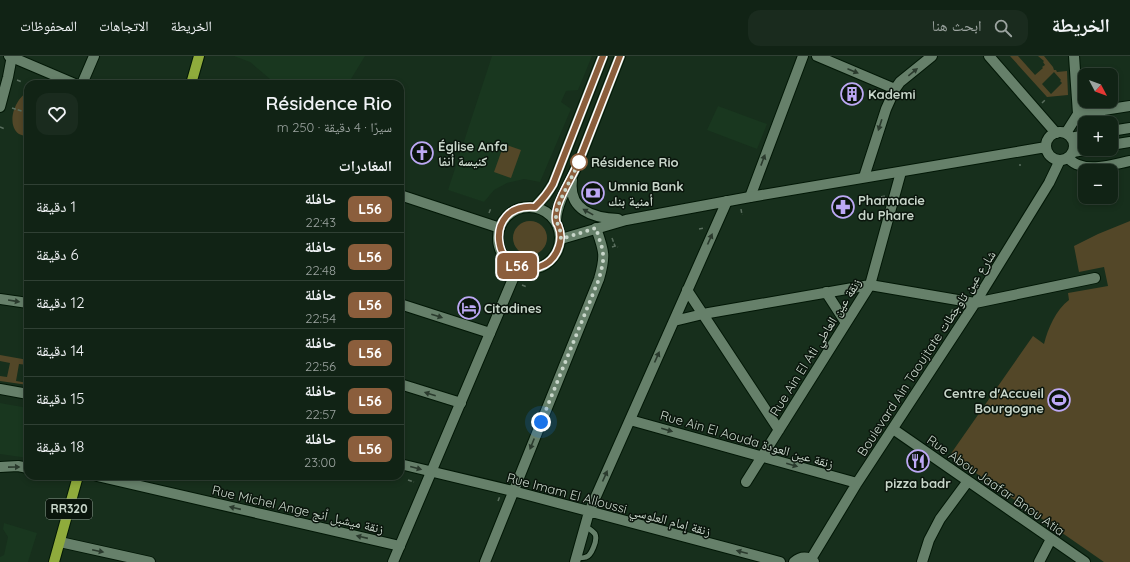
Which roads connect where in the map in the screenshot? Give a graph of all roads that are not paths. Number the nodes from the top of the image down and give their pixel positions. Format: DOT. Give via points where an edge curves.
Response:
graph roads {
  1 [pos="11,56"];
  2 [pos="94,56"];
  3 [pos="199,56"];
  4 [pos="603,56"];
  5 [pos="620,56"];
  6 [pos="803,56"];
  7 [pos="817,56"];
  8 [pos="932,56"];
  9 [pos="989,56"];
  10 [pos="1074,56"];
  11 [pos="66,80"];
  12 [pos="84,80"];
  13 [pos="192,80"];
  14 [pos="895,89"];
  15 [pos="0,106"];
  16 [pos="1130,106"];
  17 [pos="1078,114"];
  18 [pos="1130,128"];
  19 [pos="1118,130"];
  20 [pos="1064,135"];
  21 [pos="1078,135"];
  22 [pos="1130,142"];
  23 [pos="1118,144"];
  24 [pos="1046,147"];
  25 [pos="1078,153"];
  26 [pos="1067,157"];
  27 [pos="1130,161"];
  28 [pos="901,172"];
  29 [pos="573,176"];
  30 [pos="864,177"];
  31 [pos="404,196"];
  32 [pos="750,197"];
  33 [pos="727,201"];
  34 [pos="535,207"];
  35 [pos="556,220"];
  36 [pos="626,220"];
  37 [pos="500,228"];
  38 [pos="596,228"];
  39 [pos="561,239"];
  40 [pos="518,267"];
  41 [pos="1094,278"];
  42 [pos="870,285"];
  43 [pos="688,290"];
  44 [pos="826,292"];
  45 [pos="0,299"];
  46 [pos="24,302"];
  47 [pos="975,303"];
  48 [pos="404,305"];
  49 [pos="703,314"];
  50 [pos="674,320"];
  51 [pos="846,323"];
  52 [pos="490,333"];
  53 [pos="404,385"];
  54 [pos="0,389"];
  55 [pos="24,393"];
  56 [pos="461,403"];
  57 [pos="630,420"];
  58 [pos="893,429"];
  59 [pos="779,430"];
  60 [pos="762,457"];
  61 [pos="404,465"];
  62 [pos="0,467"];
  63 [pos="24,467"];
  64 [pos="431,472"];
  65 [pos="77,480"];
  66 [pos="114,480"];
  67 [pos="968,481"];
  68 [pos="746,482"];
  69 [pos="857,483"];
  70 [pos="513,491"];
  71 [pos="589,512"];
  72 [pos="1051,539"];
  73 [pos="60,542"];
  74 [pos="400,546"];
  75 [pos="575,560"];
  76 [pos="812,561"];
  77 [pos="54,562"];
  78 [pos="150,562"];
  79 [pos="393,562"];
  80 [pos="485,562"];
  81 [pos="780,562"];
  82 [pos="794,562"];
  83 [pos="922,562"];
  84 [pos="1039,562"];
  85 [pos="1085,562"];
  1 -- 11 [label="street"];
  1 -- 15 [label="street"];
  2 -- 12 [label="street"];
  3 -- 13 [label="main road"];
  4 -- 34 [label="street" via="553,184"];
  5 -- 29 [label="street"];
  32 -- 6 [label="street, one-way"];
  7 -- 14 [label="street, one-way"];
  14 -- 8 [label="street, one-way"];
  9 -- 20 [label="street"];
  10 -- 17 [label="street"];
  14 -- 30 [label="street, one-way"];
  16 -- 17 [label="street"];
  17 -- 20 [label="street"];
  18 -- 19 [label="street"];
  20 -- 21 [label="street"];
  20 -- 24 [label="street" via="1053,134"];
  20 -- 26 [label="street" via="1074,144"];
  22 -- 23 [label="street"];
  24 -- 26 [label="street" via="1052,158"];
  24 -- 28 [label="street"];
  25 -- 26 [label="street"];
  26 -- 27 [label="street" via="1078,165 1089,167"];
  26 -- 47 [label="street, Boulevard Ain Taoujtate شارع عين تاوجطات"];
  28 -- 30 [label="street"];
  28 -- 42 [label="street, Rue Ain El Ati زنقة عين العاطي"];
  29 -- 35 [label="street" via="560,201"];
  36 -- 29 [label="street, one-way" via="592,215 581,208 573,197"];
  30 -- 32 [label="street"];
  31 -- 37 [label="street"];
  32 -- 33 [label="street"];
  33 -- 36 [label="street"];
  43 -- 33 [label="street, one-way"];
  34 -- 35 [label="street" via="547,212"];
  34 -- 37 [label="street" via="524,207 514,211 505,218"];
  35 -- 39 [label="street"];
  36 -- 38 [label="street"];
  37 -- 40 [label="street" via="498,240 501,250 508,260"];
  38 -- 39 [label="street"];
  38 -- 70 [label="street, one-way" via="603,251 599,279"];
  39 -- 40 [label="street" via="557,252 548,263 529,269"];
  40 -- 52 [label="street"];
  41 -- 47 [label="street"];
  42 -- 44 [label="street"];
  42 -- 47 [label="street"];
  42 -- 51 [label="street, Rue Ain El Ati زنقة عين العاطي"];
  43 -- 49 [label="street"];
  43 -- 50 [label="street"];
  44 -- 49 [label="street"];
  44 -- 51 [label="street"];
  45 -- 46 [label="street, one-way"];
  47 -- 58 [label="street, Boulevard Ain Taoujtate شارع عين تاوجطات"];
  48 -- 52 [label="street, one-way"];
  49 -- 50 [label="street"];
  49 -- 59 [label="street"];
  57 -- 50 [label="street, one-way"];
  51 -- 59 [label="street, Rue Ain El Ati زنقة عين العاطي"];
  52 -- 56 [label="street"];
  56 -- 53 [label="street, one-way"];
  54 -- 55 [label="street"];
  56 -- 64 [label="street"];
  57 -- 60 [label="street, Rue Ain El Aouda زنقة عين العودة, one-way"];
  71 -- 57 [label="street, one-way"];
  58 -- 67 [label="street, Rue Abou Jaafar Bnou Atia"];
  58 -- 69 [label="street, Boulevard Ain Taoujtate شارع عين تاوجطات"];
  59 -- 60 [label="street, Rue Ain El Ati زنقة عين العاطي"];
  60 -- 68 [label="street, Rue Ain El Ati زنقة عين العاطي"];
  60 -- 69 [label="street, Rue Ain El Aouda زنقة عين العودة, one-way"];
  61 -- 64 [label="street, Rue Imam El Alloussi زنقة إمام العلوسي, one-way"];
  62 -- 63 [label="street, one-way"];
  64 -- 70 [label="street, Rue Imam El Alloussi زنقة إمام العلوسي"];
  64 -- 74 [label="street"];
  65 -- 73 [label="main road, RR320"];
  74 -- 66 [label="street, Rue Michel Ange زنقة ميشبل أنج, one-way"];
  67 -- 72 [label="street, Rue Abou Jaafar Bnou Atia"];
  67 -- 83 [label="street" via="940,518"];
  69 -- 76 [label="street, Boulevard Ain Taoujtate شارع عين تاوجطات"];
  70 -- 71 [label="street, Rue Imam El Alloussi زنقة إمام العلوسي"];
  70 -- 80 [label="street"];
  71 -- 75 [label="street"];
  81 -- 71 [label="street, Rue Imam El Alloussi زنقة إمام العلوسي, one-way"];
  72 -- 84 [label="street"];
  72 -- 85 [label="street, Rue Abou Jaafar Bnou Atia"];
  73 -- 77 [label="main road, RR320"];
  73 -- 78 [label="street, one-way"];
  74 -- 79 [label="street"];
  76 -- 82 [label="street" via="802,557"];
}
